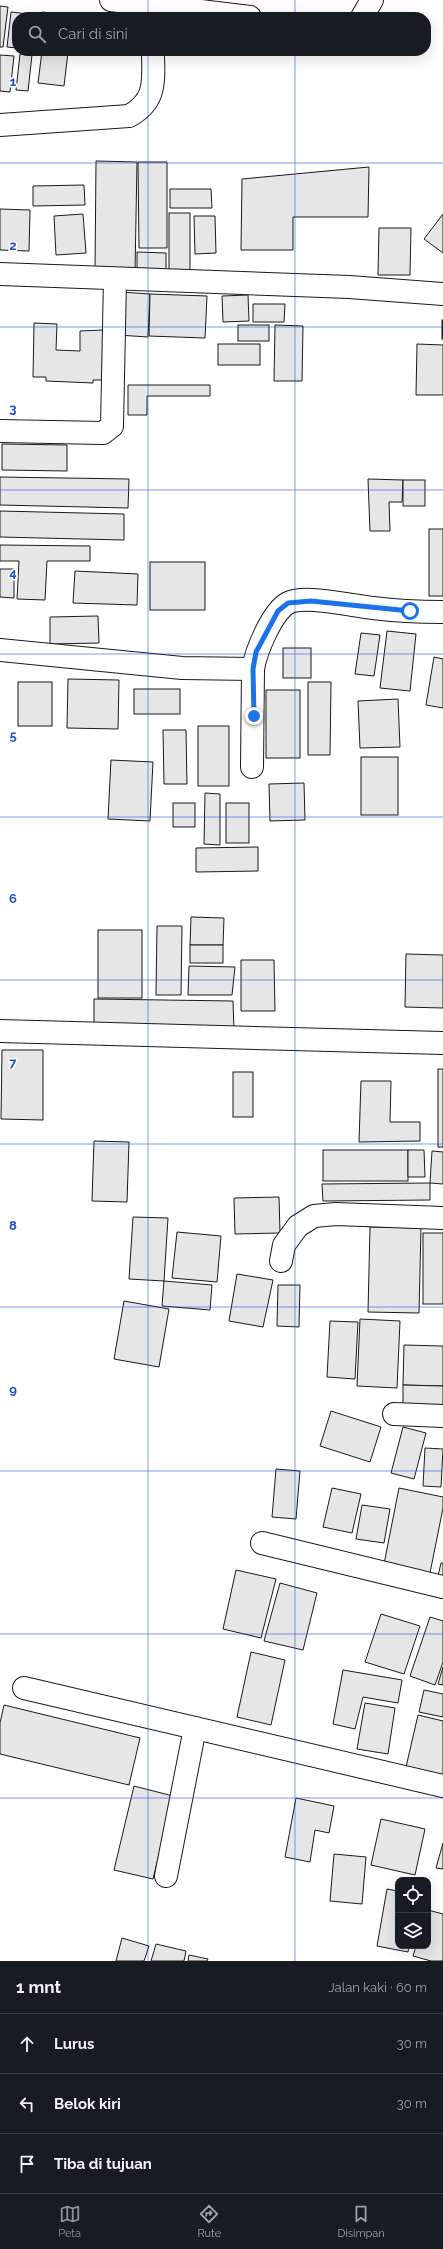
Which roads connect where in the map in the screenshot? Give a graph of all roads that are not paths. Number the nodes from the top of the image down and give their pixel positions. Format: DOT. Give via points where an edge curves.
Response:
graph roads {
  1 [pos="111,0"];
  2 [pos="372,0"];
  3 [pos="153,12"];
  4 [pos="365,12"];
  5 [pos="153,56"];
  6 [pos="0,125"];
  7 [pos="0,274"];
  8 [pos="116,279"];
  9 [pos="443,294"];
  10 [pos="0,431"];
  11 [pos="443,612"];
  12 [pos="0,650"];
  13 [pos="253,669"];
  14 [pos="252,767"];
  15 [pos="0,1031"];
  16 [pos="443,1043"];
  17 [pos="443,1218"];
  18 [pos="281,1261"];
  19 [pos="394,1414"];
  20 [pos="443,1416"];
  21 [pos="262,1543"];
  22 [pos="443,1587"];
  23 [pos="24,1688"];
  24 [pos="195,1728"];
  25 [pos="443,1786"];
  26 [pos="166,1876"];
  1 -- 3 [label="street"];
  2 -- 4 [label="street"];
  5 -- 6 [label="street" via="153,89 139,110 129,116"];
  7 -- 8 [label="street"];
  8 -- 9 [label="street" via="349,287"];
  8 -- 10 [label="street" via="112,426 103,433"];
  11 -- 13 [label="street" via="311,601 288,603 278,611 262,638"];
  12 -- 13 [label="street" via="182,668"];
  13 -- 14 [label="street"];
  15 -- 16 [label="street"];
  17 -- 18 [label="street" via="336,1214 314,1216 298,1226 284,1245"];
  19 -- 20 [label="street"];
  21 -- 22 [label="street"];
  23 -- 24 [label="street"];
  24 -- 25 [label="street"];
  24 -- 26 [label="street"];
}
